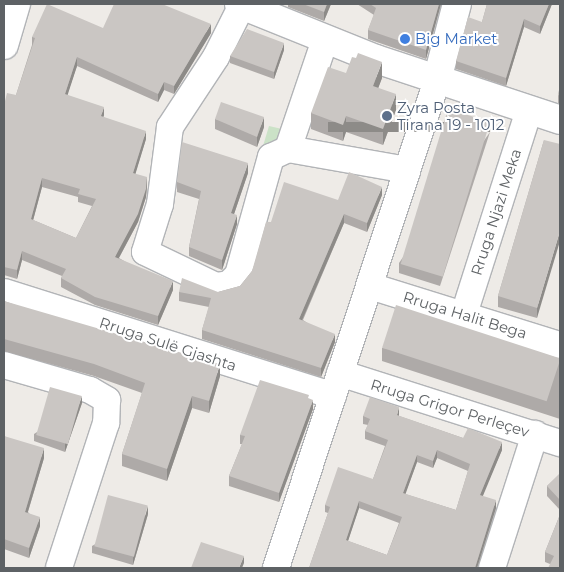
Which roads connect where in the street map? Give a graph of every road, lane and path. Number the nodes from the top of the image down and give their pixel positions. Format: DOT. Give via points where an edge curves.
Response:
graph roads {
  1 [pos="16,4"];
  2 [pos="241,4"];
  3 [pos="457,4"];
  4 [pos="275,11"];
  5 [pos="325,40"];
  6 [pos="4,45"];
  7 [pos="437,80"];
  8 [pos="529,110"];
  9 [pos="560,120"];
  10 [pos="288,149"];
  11 [pos="407,170"];
  12 [pos="370,286"];
  13 [pos="4,292"];
  14 [pos="464,314"];
  15 [pos="560,344"];
  16 [pos="4,366"];
  17 [pos="336,385"];
  18 [pos="534,434"];
  19 [pos="560,443"];
  20 [pos="59,568"];
  21 [pos="276,568"];
  22 [pos="492,568"];
  1 -- 6 [label="main road"];
  2 -- 4 [label="main road"];
  2 -- 10 [label="street" via="216,57 170,127 162,195 145,252 216,286 229,284 238,275 271,157"];
  3 -- 7 [label="main road"];
  4 -- 5 [label="main road"];
  5 -- 7 [label="main road"];
  5 -- 10 [label="street"];
  7 -- 8 [label="main road"];
  7 -- 11 [label="street"];
  8 -- 9 [label="main road"];
  8 -- 14 [label="street, Rruga Njazi Meka"];
  10 -- 11 [label="street"];
  11 -- 12 [label="street"];
  12 -- 14 [label="street, Rruga Halit Bega"];
  12 -- 17 [label="street"];
  13 -- 17 [label="street, Rruga Sulë Gjashta"];
  14 -- 15 [label="street, Rruga Halit Bega"];
  16 -- 20 [label="street" via="90,390 107,400 106,423"];
  17 -- 18 [label="street, Rruga Grigor Perleçev"];
  17 -- 21 [label="street"];
  18 -- 19 [label="street, Rruga Grigor Perleçev"];
  18 -- 22 [label="street"];
}
